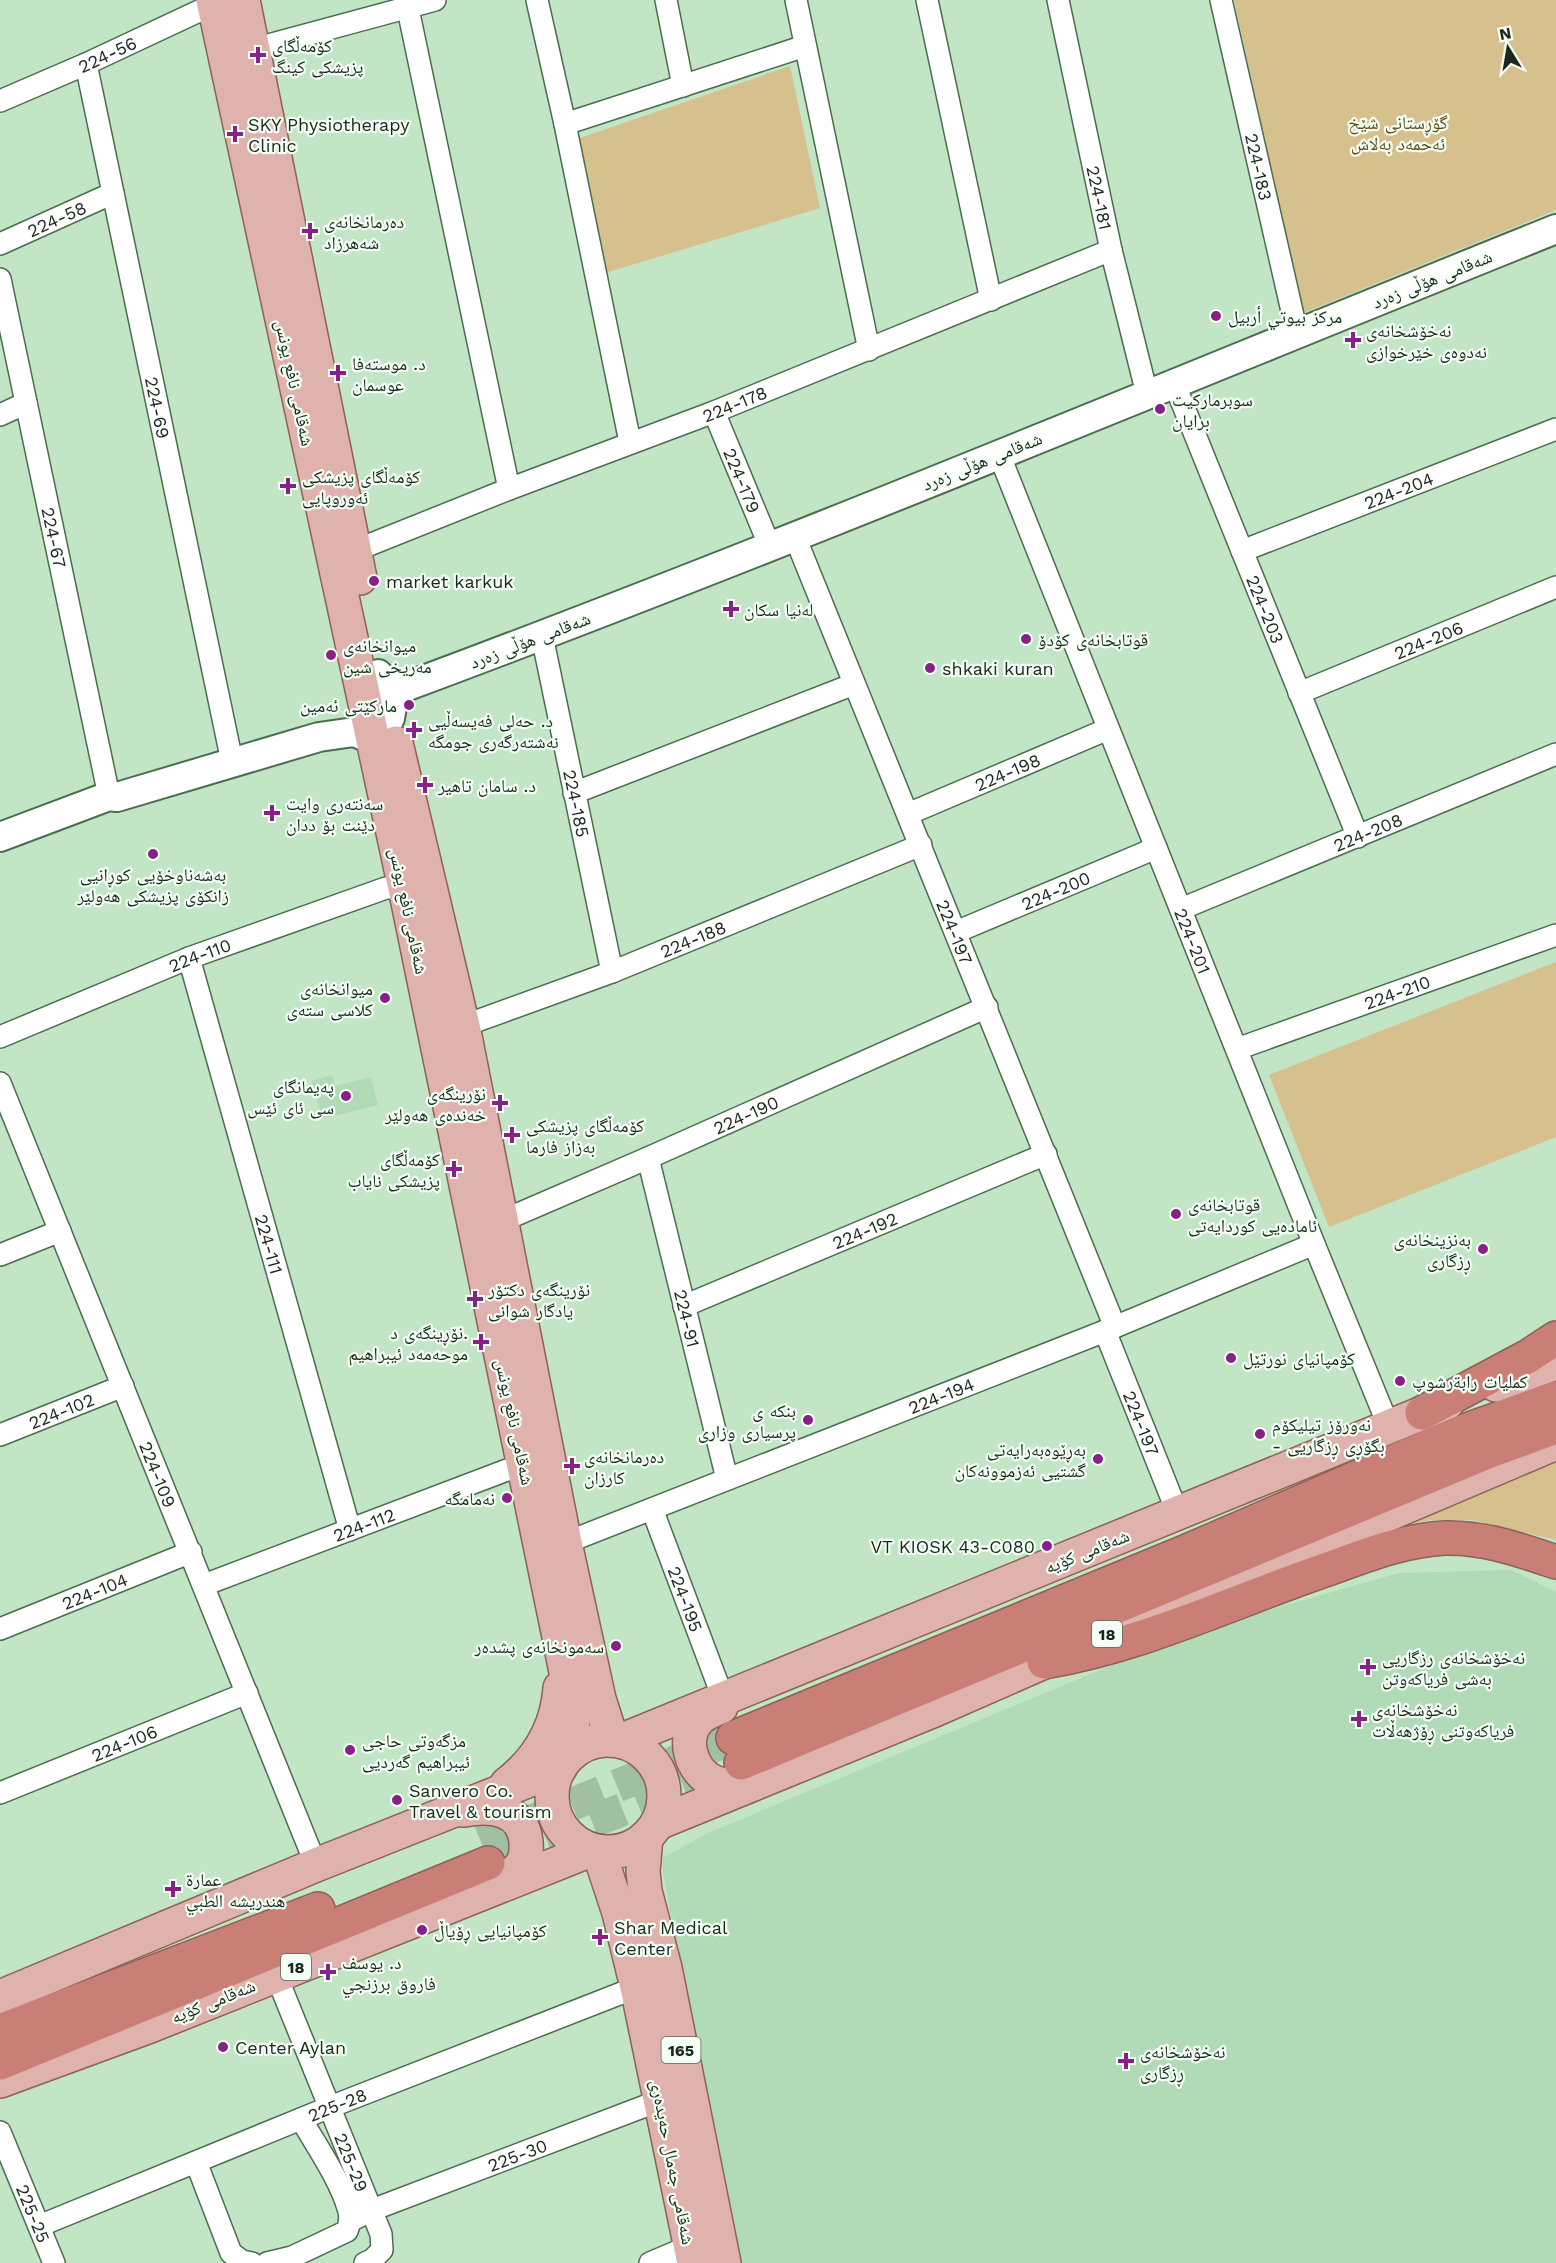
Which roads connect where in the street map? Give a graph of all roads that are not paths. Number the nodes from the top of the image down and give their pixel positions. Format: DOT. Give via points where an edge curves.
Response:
graph roads {
  1 [pos="435,0"];
  2 [pos="537,0"];
  3 [pos="666,0"];
  4 [pos="796,0"];
  5 [pos="927,0"];
  6 [pos="1058,0"];
  7 [pos="1221,0"];
  8 [pos="223,1"];
  9 [pos="408,9"];
  10 [pos="805,46"];
  11 [pos="254,49"];
  12 [pos="86,64"];
  13 [pos="683,86"];
  14 [pos="0,101"];
  15 [pos="565,124"];
  16 [pos="265,178"];
  17 [pos="113,193"];
  18 [pos="1556,229"];
  19 [pos="0,244"];
  20 [pos="1111,250"];
  21 [pos="0,279"];
  22 [pos="992,300"];
  23 [pos="1297,333"];
  24 [pos="868,350"];
  25 [pos="1174,383"];
  26 [pos="1147,394"];
  27 [pos="26,403"];
  28 [pos="714,412"];
  29 [pos="0,415"];
  30 [pos="1556,429"];
  31 [pos="630,442"];
  32 [pos="999,454"];
  33 [pos="509,489"];
  34 [pos="783,542"];
  35 [pos="354,551"];
  36 [pos="1242,551"];
  37 [pos="1556,587"];
  38 [pos="542,636"];
  39 [pos="854,684"];
  40 [pos="382,687"];
  41 [pos="1299,693"];
  42 [pos="381,729"];
  43 [pos="1108,729"];
  44 [pos="230,752"];
  45 [pos="1556,754"];
  46 [pos="574,793"];
  47 [pos="109,796"];
  48 [pos="908,814"];
  49 [pos="0,837"];
  50 [pos="1358,837"];
  51 [pos="921,845"];
  52 [pos="1156,848"];
  53 [pos="405,888"];
  54 [pos="1180,909"];
  55 [pos="956,932"];
  56 [pos="1556,935"];
  57 [pos="189,958"];
  58 [pos="612,972"];
  59 [pos="987,1007"];
  60 [pos="463,1026"];
  61 [pos="0,1037"];
  62 [pos="1237,1049"];
  63 [pos="0,1083"];
  64 [pos="1046,1154"];
  65 [pos="648,1158"];
  66 [pos="502,1221"];
  67 [pos="60,1231"];
  68 [pos="1314,1244"];
  69 [pos="0,1255"];
  70 [pos="684,1306"];
  71 [pos="1110,1329"];
  72 [pos="1556,1338"];
  73 [pos="1556,1363"];
  74 [pos="123,1386"];
  75 [pos="1556,1398"];
  76 [pos="1422,1413"];
  77 [pos="1389,1427"];
  78 [pos="1556,1427"];
  79 [pos="0,1435"];
  80 [pos="1556,1443"];
  81 [pos="524,1469"];
  82 [pos="728,1479"];
  83 [pos="652,1509"];
  84 [pos="1178,1514"];
  85 [pos="350,1530"];
  86 [pos="565,1543"];
  87 [pos="190,1552"];
  88 [pos="1556,1562"];
  89 [pos="204,1586"];
  90 [pos="0,1629"];
  91 [pos="558,1632"];
  92 [pos="1044,1662"];
  93 [pos="730,1691"];
  94 [pos="248,1693"];
  95 [pos="601,1707"];
  96 [pos="616,1741"];
  97 [pos="566,1761"];
  98 [pos="742,1761"];
  99 [pos="497,1792"];
  100 [pos="0,1793"];
  101 [pos="698,1805"];
  102 [pos="438,1815"];
  103 [pos="652,1830"];
  104 [pos="595,1851"];
  105 [pos="316,1865"];
  106 [pos="479,1894"];
  107 [pos="625,1941"];
  108 [pos="665,1968"];
  109 [pos="276,1975"];
  110 [pos="637,1987"];
  111 [pos="0,1997"];
  112 [pos="0,2031"];
  113 [pos="0,2063"];
  114 [pos="0,2081"];
  115 [pos="661,2100"];
  116 [pos="330,2107"];
  117 [pos="301,2119"];
  118 [pos="0,2132"];
  119 [pos="196,2162"];
  120 [pos="372,2210"];
  121 [pos="350,2221"];
  122 [pos="39,2226"];
  123 [pos="692,2254"];
  124 [pos="308,2257"];
  125 [pos="54,2263"];
  126 [pos="252,2263"];
  127 [pos="267,2263"];
  128 [pos="365,2263"];
  129 [pos="650,2263"];
  130 [pos="724,2263"];
  1 -- 9 [label="street"];
  2 -- 15 [label="street"];
  3 -- 13 [label="street"];
  4 -- 10 [label="street"];
  5 -- 22 [label="street"];
  6 -- 20 [label="street, 224-181"];
  7 -- 23 [label="street, 224-183"];
  8 -- 11 [label="main road, شەقامی نافع یونس"];
  8 -- 12 [label="street, 224-56"];
  8 -- 16 [label="main road, شەقامی نافع یونس"];
  9 -- 11 [label="street"];
  9 -- 33 [label="street"];
  10 -- 13 [label="street"];
  10 -- 24 [label="street"];
  11 -- 16 [label="main road, شەقامی نافع یونس"];
  12 -- 14 [label="street, 224-56"];
  12 -- 17 [label="street, 224-69"];
  13 -- 15 [label="street"];
  15 -- 31 [label="street"];
  16 -- 35 [label="main road, شەقامی نافع یونس"];
  16 -- 40 [label="main road, شەقامی نافع یونس"];
  17 -- 19 [label="street, 224-58"];
  17 -- 44 [label="street, 224-69"];
  18 -- 23 [label="street, شەقامی هۆڵی زەرد"];
  20 -- 22 [label="street, 224-178"];
  20 -- 26 [label="street, 224-181"];
  21 -- 27 [label="street, 224-67"];
  22 -- 24 [label="street, 224-178"];
  23 -- 25 [label="street, شەقامی هۆڵی زەرد"];
  24 -- 28 [label="street, 224-178"];
  25 -- 26 [label="street, شەقامی هۆڵی زەرد"];
  25 -- 36 [label="street, 224-203"];
  26 -- 32 [label="street, شەقامی هۆڵی زەرد"];
  27 -- 29 [label="street"];
  27 -- 47 [label="street, 224-67"];
  28 -- 31 [label="street, 224-178"];
  28 -- 34 [label="street, 224-179"];
  30 -- 36 [label="street, 224-204"];
  31 -- 33 [label="street, 224-178"];
  32 -- 34 [label="street, شەقامی هۆڵی زەرد"];
  32 -- 43 [label="street, 224-201"];
  33 -- 35 [label="street, 224-178"];
  34 -- 38 [label="street, شەقامی هۆڵی زەرد"];
  34 -- 39 [label="street, 224-197"];
  35 -- 40 [label="main road, شەقامی نافع یونس"];
  36 -- 41 [label="street, 224-203"];
  37 -- 41 [label="street, 224-206"];
  38 -- 40 [label="street, شەقامی هۆڵی زەرد"];
  38 -- 46 [label="street, 224-185"];
  39 -- 46 [label="street"];
  39 -- 48 [label="street, 224-197"];
  40 -- 42 [label="main road, شەقامی نافع یونس"];
  40 -- 44 [label="street, شەقامی هۆڵی زەرد" via="346,716"];
  41 -- 50 [label="street, 224-203"];
  42 -- 47 [label="street, شەقامی هۆڵی زەرد" via="319,737 117,797"];
  42 -- 53 [label="main road, شەقامی نافع یونس"];
  42 -- 60 [label="main road, شەقامی نافع یونس"];
  43 -- 48 [label="street, 224-198"];
  43 -- 52 [label="street, 224-201"];
  44 -- 47 [label="street, شەقامی هۆڵی زەرد" via="115,789"];
  45 -- 50 [label="street, 224-208"];
  46 -- 58 [label="street, 224-185"];
  47 -- 49 [label="street, شەقامی هۆڵی زەرد"];
  48 -- 51 [label="street, 224-197"];
  50 -- 54 [label="street, 224-208"];
  51 -- 55 [label="street, 224-197"];
  51 -- 58 [label="street, 224-188"];
  52 -- 54 [label="street, 224-201"];
  52 -- 55 [label="street, 224-200"];
  53 -- 57 [label="street, 224-110" via="386,888"];
  53 -- 81 [label="main road, شەقامی نافع یونس"];
  54 -- 62 [label="street, 224-201"];
  55 -- 59 [label="street, 224-197"];
  56 -- 62 [label="street, 224-210"];
  57 -- 61 [label="street, 224-110"];
  57 -- 85 [label="street, 224-111"];
  58 -- 60 [label="street, 224-188"];
  59 -- 64 [label="street, 224-197"];
  59 -- 65 [label="street, 224-190"];
  60 -- 66 [label="main road, شەقامی نافع یونس"];
  62 -- 68 [label="street, 224-201"];
  63 -- 67 [label="street, 224-109"];
  64 -- 70 [label="street, 224-192"];
  64 -- 71 [label="street, 224-197"];
  65 -- 66 [label="street, 224-190"];
  65 -- 70 [label="street, 224-91"];
  66 -- 86 [label="main road, شەقامی نافع یونس"];
  67 -- 69 [label="street"];
  67 -- 74 [label="street, 224-109"];
  68 -- 71 [label="street, 224-194"];
  68 -- 77 [label="street, 224-201"];
  70 -- 82 [label="street, 224-91"];
  71 -- 82 [label="street, 224-194"];
  71 -- 84 [label="street, 224-197"];
  72 -- 76 [label="highway" via="1527,1358"];
  73 -- 76 [label="main road, شەقامی کۆیە"];
  74 -- 79 [label="street, 224-102"];
  74 -- 87 [label="street, 224-109"];
  75 -- 98 [label="highway, شەقامی کۆیە" via="1464,1431 1185,1552"];
  76 -- 77 [label="main road, شەقامی کۆیە"];
  77 -- 84 [label="main road, شەقامی کۆیە"];
  78 -- 98 [label="highway, شەقامی کۆیە"];
  80 -- 92 [label="main road, شەقامی کۆیە / 18"];
  81 -- 85 [label="street, 224-112" via="507,1470"];
  81 -- 91 [label="main road, شەقامی نافع یونس"];
  82 -- 83 [label="street, 224-194"];
  83 -- 86 [label="street, 224-194"];
  83 -- 93 [label="street, 224-195"];
  84 -- 93 [label="main road, شەقامی کۆیە"];
  85 -- 89 [label="street, 224-112"];
  86 -- 95 [label="main road, شەقامی نافع یونس"];
  87 -- 89 [label="street, 224-109"];
  87 -- 90 [label="street, 224-104"];
  88 -- 92 [label="highway" via="1488,1542 1447,1538 1406,1543 1131,1641"];
  89 -- 94 [label="street, 224-109"];
  91 -- 97 [label="main road, شەقامی نافع یونس" via="573,1707"];
  91 -- 99 [label="main road" via="560,1689 554,1722 535,1757"];
  92 -- 98 [label="main road, شەقامی کۆیە / 18" via="937,1710"];
  93 -- 95 [label="main road" via="641,1716"];
  93 -- 96 [label="main road, شەقامی کۆیە"];
  93 -- 98 [label="main road" via="733,1700 700,1719 690,1735 690,1751 697,1767 713,1782 735,1785"];
  94 -- 100 [label="street, 224-106"];
  94 -- 105 [label="street, 224-109"];
  95 -- 96 [label="main road, شەقامی نافع یونس"];
  96 -- 97 [label="main road, شەقامی کۆیە" via="595,1742"];
  96 -- 103 [label="main road" via="637,1748 661,1777 664,1805"];
  97 -- 99 [label="main road, شەقامی کۆیە"];
  97 -- 104 [label="main road" via="555,1777 552,1798 556,1819 568,1836"];
  98 -- 101 [label="main road, شەقامی کۆیە / 18"];
  99 -- 102 [label="main road, شەقامی کۆیە"];
  101 -- 103 [label="main road, شەقامی کۆیە / 18"];
  101 -- 108 [label="main road" via="669,1831 659,1853"];
  102 -- 105 [label="main road, شەقامی کۆیە"];
  102 -- 106 [label="main road" via="487,1806 504,1811 522,1826 526,1841 524,1861"];
  103 -- 104 [label="main road, شەقامی کۆیە" via="624,1850"];
  103 -- 108 [label="main road, شەقامی جەمال حەیدەری / 165" via="643,1871"];
  104 -- 106 [label="main road, شەقامی کۆیە / 18"];
  104 -- 107 [label="main road, شەقامی جەمال حەیدەری / 165" via="619,1913"];
  105 -- 111 [label="main road, شەقامی کۆیە"];
  106 -- 107 [label="main road" via="557,1871 581,1873 597,1884"];
  106 -- 109 [label="main road, شەقامی کۆیە / 18"];
  107 -- 110 [label="main road, شەقامی جەمال حەیدەری / 165"];
  108 -- 130 [label="main road, شەقامی جەمال حەیدەری / 165"];
  109 -- 114 [label="main road, شەقامی کۆیە / 18"];
  109 -- 116 [label="street, 225-29"];
  110 -- 115 [label="main road, شەقامی جەمال حەیدەری / 165"];
  110 -- 116 [label="street, 225-28"];
  112 -- 113 [label="highway, شەقامی کۆیە" via="318,1909 484,1852"];
  115 -- 120 [label="street, 225-30"];
  115 -- 123 [label="main road, شەقامی جەمال حەیدەری / 165"];
  116 -- 117 [label="street, 225-28"];
  116 -- 120 [label="street, 225-29"];
  117 -- 119 [label="street, 225-28"];
  117 -- 121 [label="street" via="341,2191"];
  118 -- 122 [label="street, 225-25"];
  119 -- 122 [label="street, 225-28"];
  119 -- 126 [label="street" via="231,2253"];
  120 -- 121 [label="street, 225-30"];
  120 -- 128 [label="street, 225-29" via="382,2250"];
  121 -- 124 [label="street, 225-30" via="347,2231"];
  122 -- 125 [label="street, 225-25"];
  123 -- 129 [label="street"];
  124 -- 127 [label="street, 225-30"];
}
